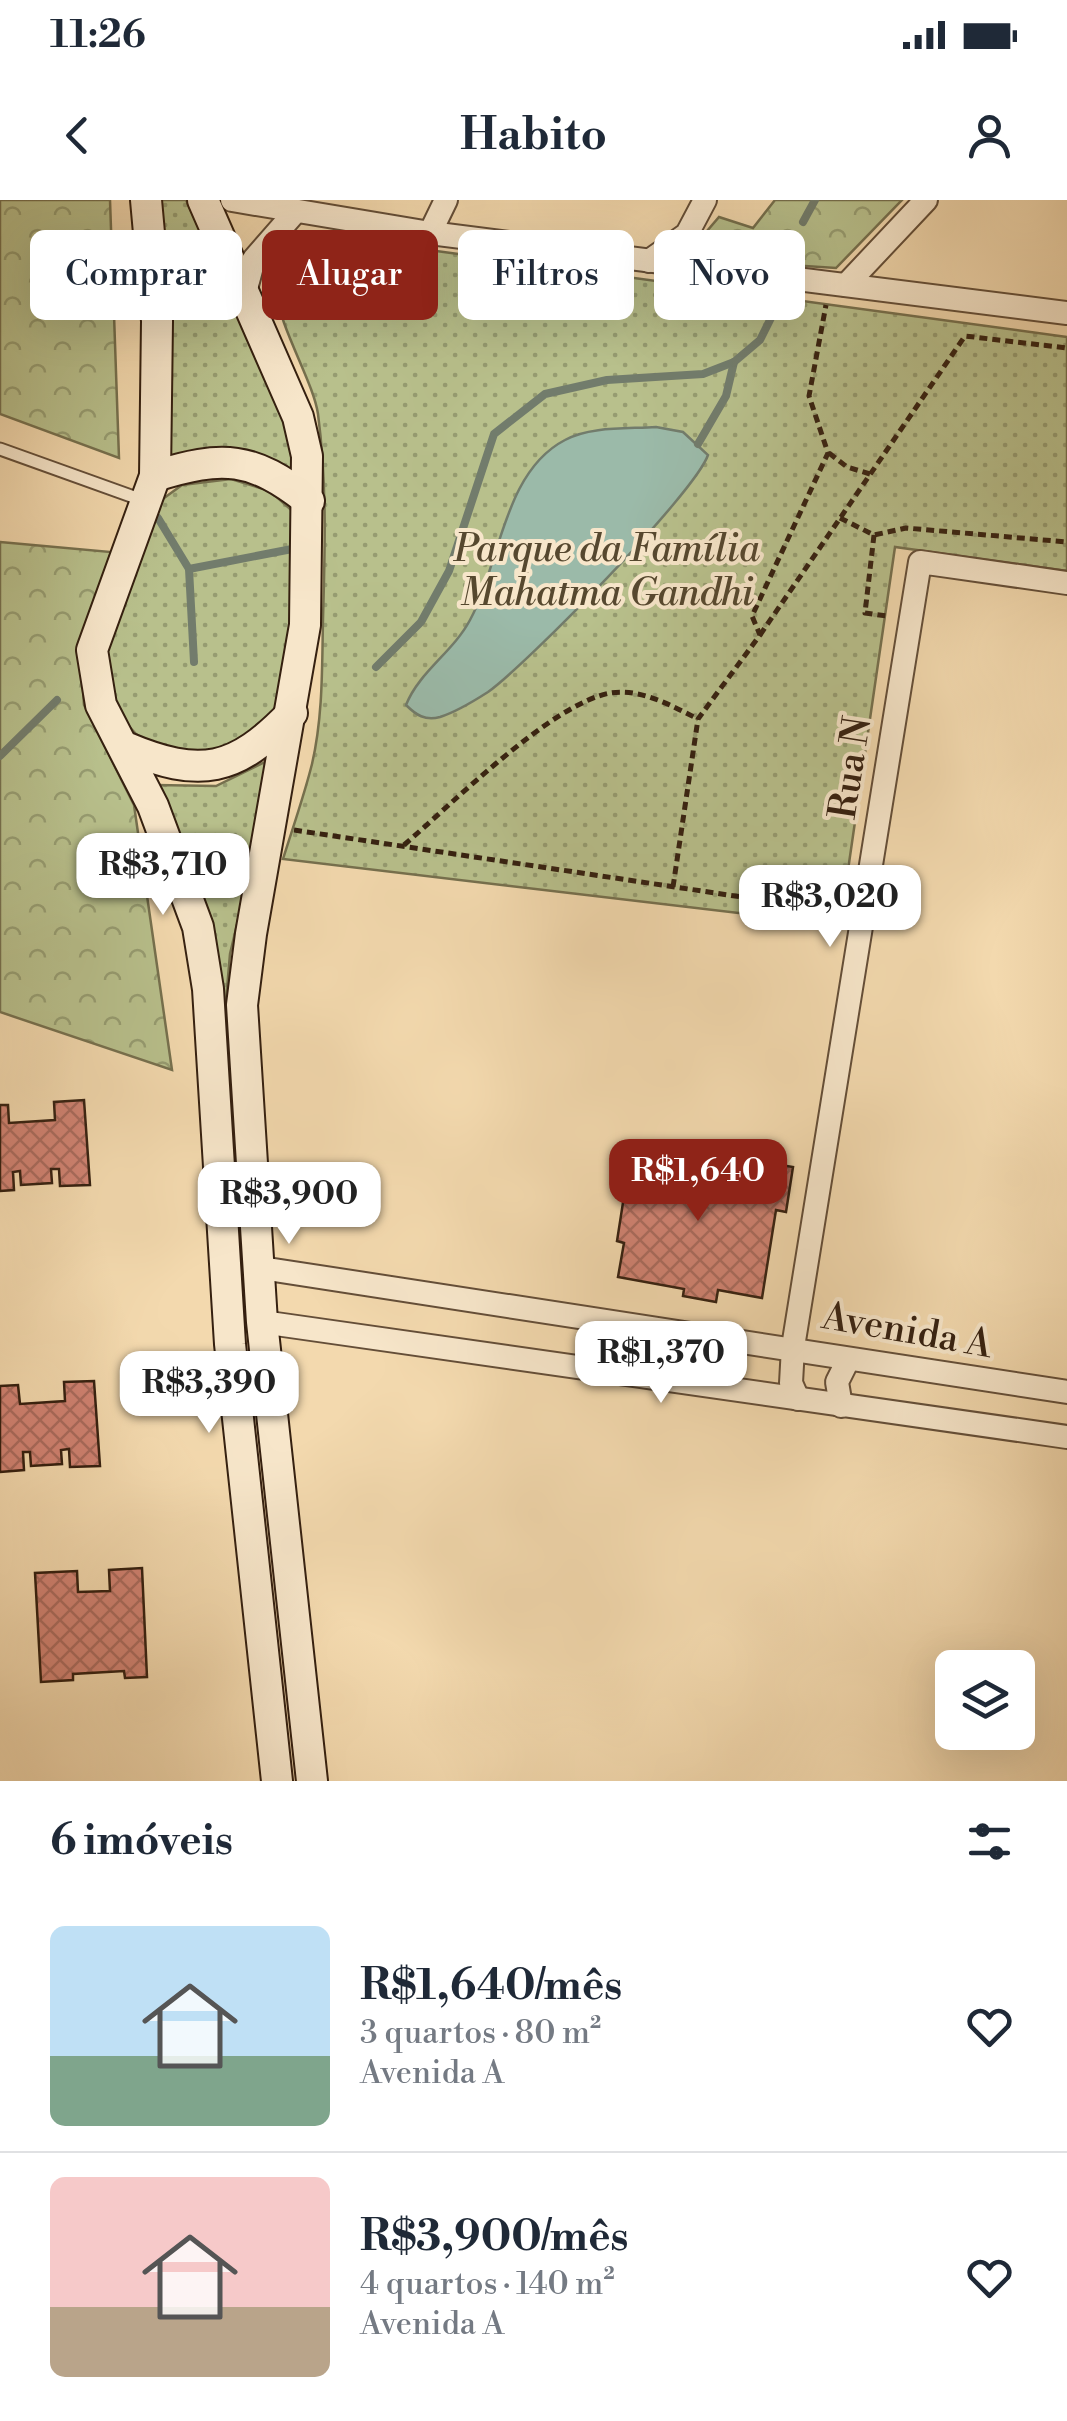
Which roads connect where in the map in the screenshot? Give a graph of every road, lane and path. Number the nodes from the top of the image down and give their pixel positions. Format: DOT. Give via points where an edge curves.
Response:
graph roads {
  1 [pos="146,200"];
  2 [pos="203,200"];
  3 [pos="232,200"];
  4 [pos="446,200"];
  5 [pos="706,200"];
  6 [pos="926,200"];
  7 [pos="296,211"];
  8 [pos="412,230"];
  9 [pos="431,230"];
  10 [pos="438,234"];
  11 [pos="649,261"];
  12 [pos="846,285"];
  13 [pos="246,289"];
  14 [pos="1067,313"];
  15 [pos="1067,348"];
  16 [pos="0,448"];
  17 [pos="828,453"];
  18 [pos="870,474"];
  19 [pos="150,489"];
  20 [pos="309,500"];
  21 [pos="840,518"];
  22 [pos="874,535"];
  23 [pos="1067,542"];
  24 [pos="1067,583"];
  25 [pos="910,619"];
  26 [pos="760,635"];
  27 [pos="292,713"];
  28 [pos="698,720"];
  29 [pos="126,747"];
  30 [pos="272,826"];
  31 [pos="402,846"];
  32 [pos="673,887"];
  33 [pos="862,916"];
  34 [pos="261,1268"];
  35 [pos="262,1322"];
  36 [pos="793,1347"];
  37 [pos="848,1360"];
  38 [pos="1067,1392"];
  39 [pos="798,1400"];
  40 [pos="841,1406"];
  41 [pos="1067,1438"];
  42 [pos="277,1781"];
  43 [pos="312,1781"];
  1 -- 19 [label="main road" via="157,321"];
  2 -- 13 [label="main road"];
  3 -- 7 [label="street"];
  4 -- 9 [label="street"];
  5 -- 11 [label="street" via="686,234"];
  6 -- 12 [label="street"];
  7 -- 8 [label="street"];
  7 -- 13 [label="street" via="254,259"];
  10 -- 11 [label="street"];
  11 -- 12 [label="street"];
  12 -- 14 [label="street"];
  12 -- 17 [label="path" via="826,304 813,358 809,396"];
  13 -- 20 [label="main road" via="298,417"];
  15 -- 18 [label="path" via="965,336"];
  16 -- 19 [label="lane"];
  17 -- 18 [label="path"];
  17 -- 26 [label="path" via="752,616"];
  18 -- 21 [label="path"];
  19 -- 20 [label="main road" via="203,462 241,462 276,475"];
  19 -- 29 [label="main road" via="92,650 101,705"];
  20 -- 27 [label="main road" via="305,625"];
  21 -- 22 [label="path"];
  21 -- 26 [label="path"];
  22 -- 23 [label="path" via="906,528"];
  22 -- 25 [label="path" via="865,613"];
  24 -- 25 [label="street, Rua N" via="920,562"];
  25 -- 33 [label="street, Rua N"];
  26 -- 28 [label="path"];
  27 -- 29 [label="main road" via="259,747 216,765 169,765"];
  27 -- 30 [label="main road"];
  28 -- 31 [label="path" via="634,694 588,700 557,716"];
  28 -- 32 [label="path"];
  29 -- 42 [label="main road" via="198,927 208,990 230,1344"];
  30 -- 31 [label="path"];
  30 -- 34 [label="main road" via="242,1004"];
  31 -- 32 [label="path"];
  32 -- 33 [label="path"];
  33 -- 36 [label="street, Rua N"];
  34 -- 35 [label="main road"];
  34 -- 36 [label="street, Avenida A"];
  35 -- 39 [label="street"];
  35 -- 43 [label="main road"];
  36 -- 37 [label="street, Avenida A"];
  36 -- 39 [label="street, Rua N" via="791,1383"];
  37 -- 38 [label="street, Avenida A"];
  37 -- 40 [label="street" via="837,1382"];
  39 -- 40 [label="street"];
  40 -- 41 [label="street"];
}
